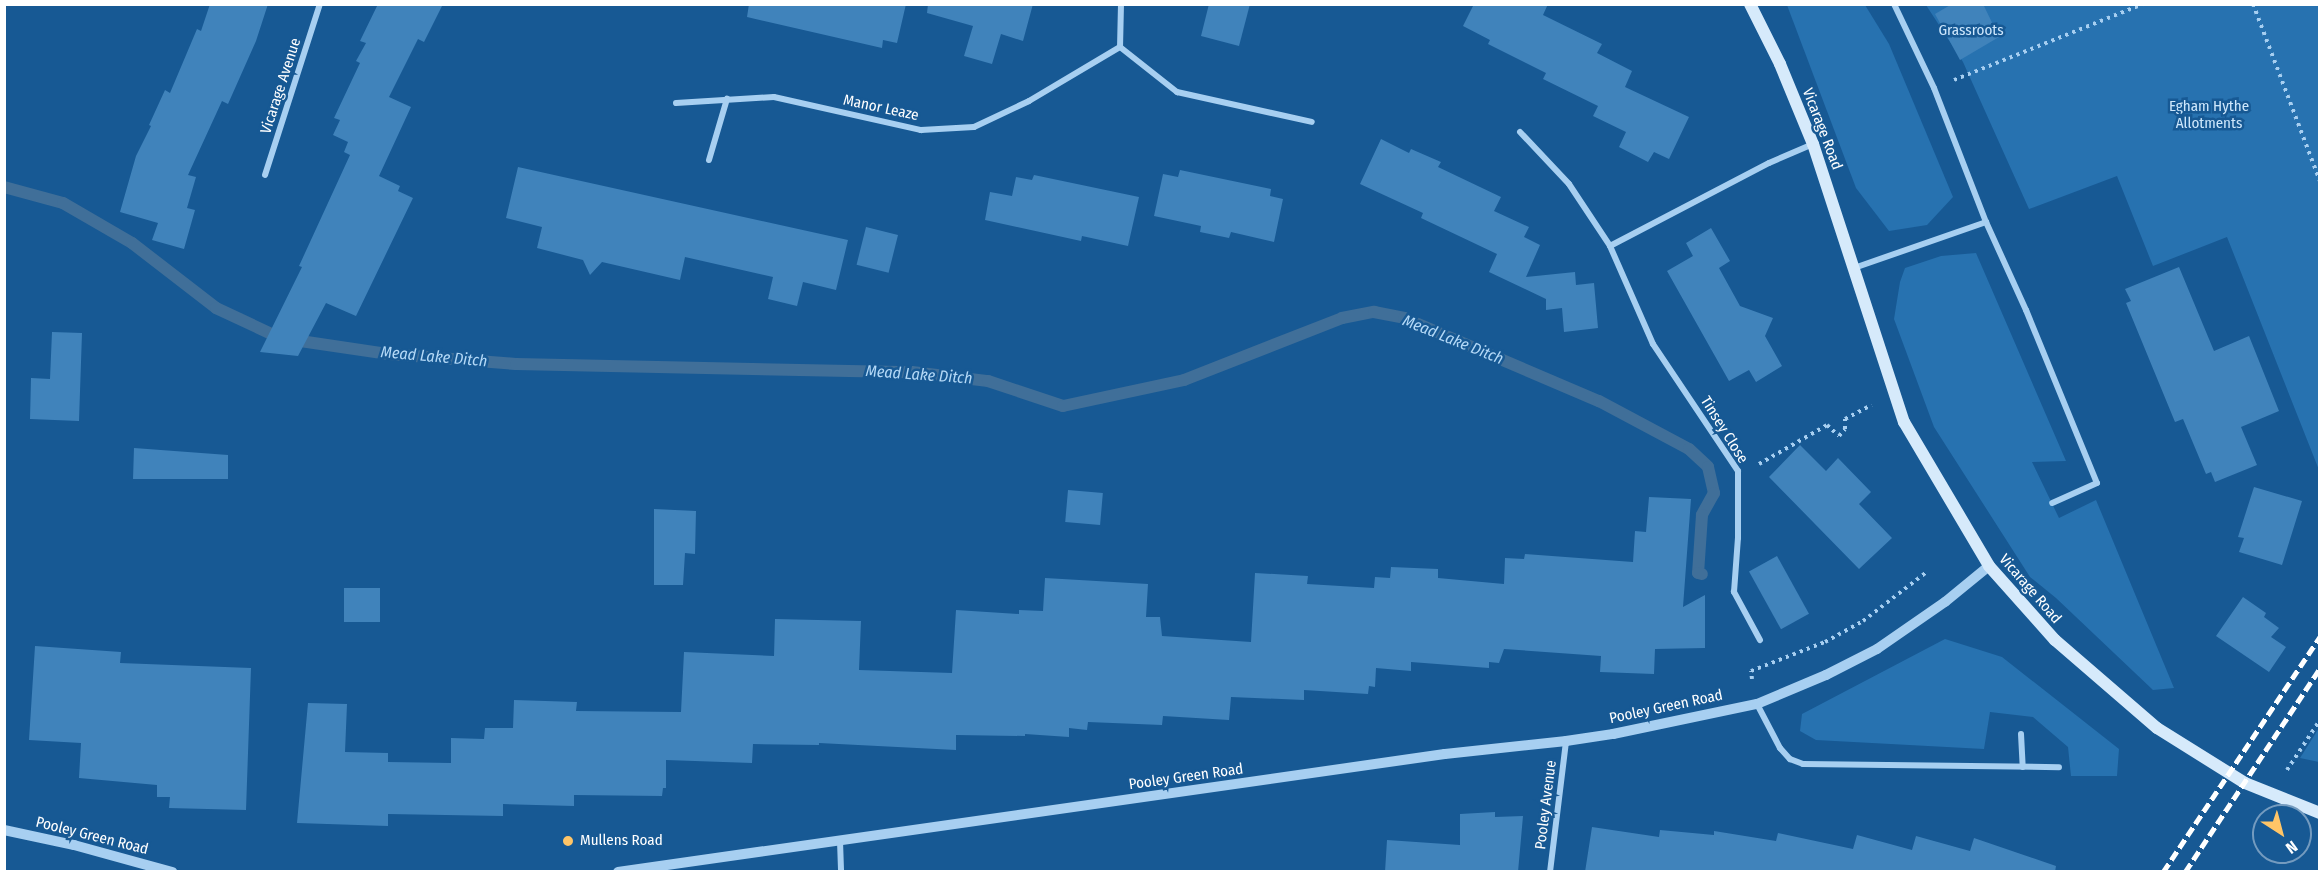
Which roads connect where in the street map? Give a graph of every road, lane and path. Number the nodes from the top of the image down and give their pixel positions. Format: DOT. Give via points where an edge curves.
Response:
graph roads {
  1 [pos="320,4"];
  2 [pos="1121,4"];
  3 [pos="1750,4"];
  4 [pos="1894,4"];
  5 [pos="2143,4"];
  6 [pos="2253,4"];
  7 [pos="1120,47"];
  8 [pos="1934,88"];
  9 [pos="727,99"];
  10 [pos="676,103"];
  11 [pos="1312,122"];
  12 [pos="1520,132"];
  13 [pos="1813,144"];
  14 [pos="709,160"];
  15 [pos="265,175"];
  16 [pos="2319,180"];
  17 [pos="1986,222"];
  18 [pos="1610,246"];
  19 [pos="1854,268"];
  20 [pos="1871,405"];
  21 [pos="1738,471"];
  22 [pos="2052,503"];
  23 [pos="1989,566"];
  24 [pos="1928,571"];
  25 [pos="1760,640"];
  26 [pos="1751,672"];
  27 [pos="1757,704"];
  28 [pos="2319,720"];
  29 [pos="2021,734"];
  30 [pos="1566,741"];
  31 [pos="2023,767"];
  32 [pos="2059,767"];
  33 [pos="2288,770"];
  34 [pos="2319,813"];
  35 [pos="4,830"];
  36 [pos="840,841"];
  37 [pos="172,872"];
  38 [pos="618,872"];
  39 [pos="841,872"];
  40 [pos="1551,872"];
  1 -- 15 [label="street, Vicarage Avenue"];
  2 -- 7 [label="street"];
  3 -- 13 [label="main road, Vicarage Road"];
  4 -- 8 [label="street"];
  5 -- 8 [label="path"];
  6 -- 16 [label="path"];
  7 -- 9 [label="street, Manor Leaze" via="1029,101 974,127 921,130 774,97"];
  7 -- 11 [label="street" via="1177,92"];
  8 -- 17 [label="street"];
  9 -- 10 [label="street, Manor Leaze"];
  9 -- 14 [label="street"];
  12 -- 18 [label="street, Tinsey Close" via="1569,184"];
  13 -- 18 [label="street"];
  13 -- 19 [label="main road, Vicarage Road"];
  17 -- 19 [label="street"];
  17 -- 22 [label="street" via="2097,483"];
  18 -- 21 [label="street, Tinsey Close" via="1653,344"];
  19 -- 23 [label="main road, Vicarage Road" via="1904,422"];
  20 -- 21 [label="path" via="1845,419 1845,429 1839,436 1827,425 1751,468"];
  21 -- 25 [label="street, Tinsey Close" via="1734,592"];
  23 -- 27 [label="street, Pooley Green Road" via="1877,649"];
  23 -- 34 [label="main road, Vicarage Road" via="2055,640 2157,728 2245,783"];
  24 -- 26 [label="path" via="1896,598 1844,632"];
  27 -- 30 [label="street, Pooley Green Road"];
  27 -- 31 [label="street" via="1780,748 1790,759 1803,764"];
  28 -- 33 [label="path"];
  29 -- 31 [label="street"];
  30 -- 36 [label="street, Pooley Green Road" via="1445,754"];
  30 -- 40 [label="street, Pooley Avenue"];
  31 -- 32 [label="street"];
  35 -- 37 [label="street, Pooley Green Road"];
  36 -- 38 [label="street, Pooley Green Road"];
  36 -- 39 [label="street"];
}
